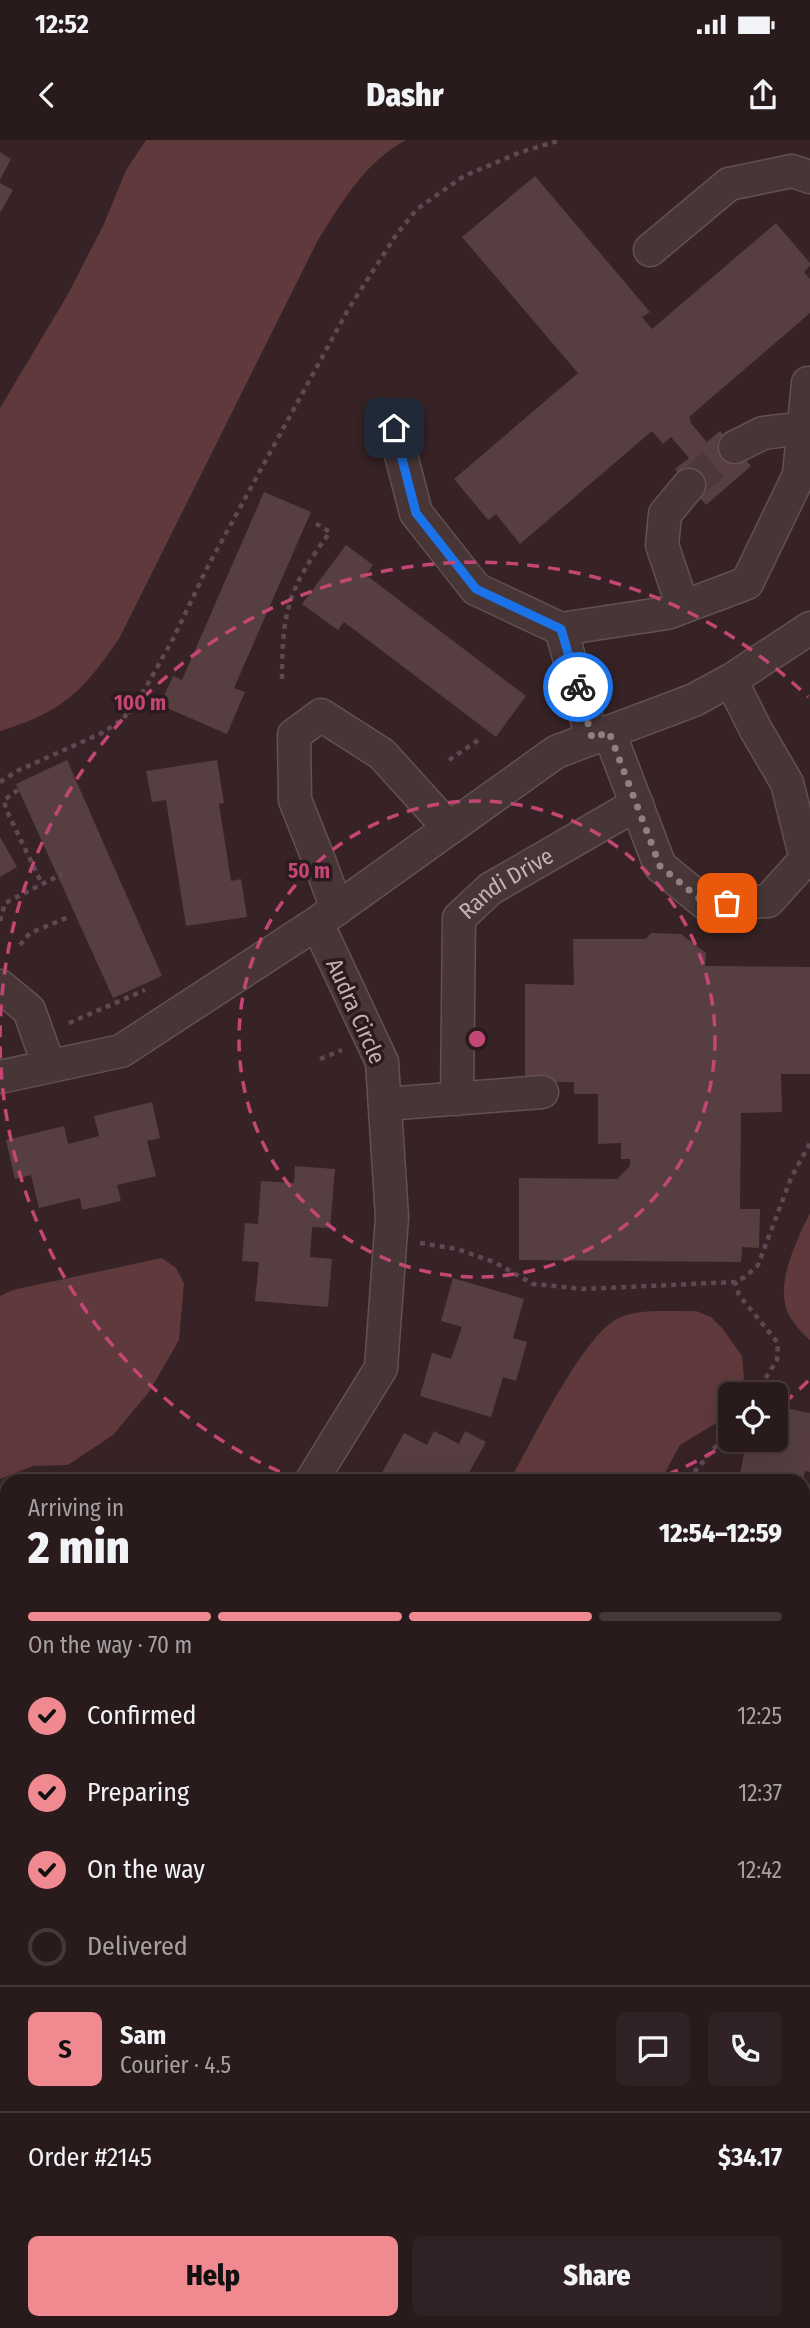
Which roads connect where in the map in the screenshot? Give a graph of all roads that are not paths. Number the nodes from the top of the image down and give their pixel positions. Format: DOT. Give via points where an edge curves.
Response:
graph roads {
  1 [pos="810,177"];
  2 [pos="650,250"];
  3 [pos="810,383"];
  4 [pos="394,428"];
  5 [pos="803,428"];
  6 [pos="734,447"];
  7 [pos="689,485"];
  8 [pos="683,607"];
  9 [pos="810,628"];
  10 [pos="561,629"];
  11 [pos="731,680"];
  12 [pos="601,735"];
  13 [pos="637,804"];
  14 [pos="450,828"];
  15 [pos="327,916"];
  16 [pos="0,986"];
  17 [pos="49,1066"];
  18 [pos="0,1077"];
  19 [pos="542,1092"];
  20 [pos="457,1099"];
  21 [pos="385,1104"];
  22 [pos="316,1474"];
  1 -- 2 [label="street" via="792,171 729,184"];
  3 -- 5 [label="street"];
  4 -- 10 [label="street" via="416,513 476,589"];
  5 -- 6 [label="street" via="763,433"];
  5 -- 8 [label="street" via="799,475 747,583"];
  7 -- 8 [label="street" via="665,514 662,545"];
  8 -- 10 [label="street"];
  9 -- 11 [label="street"];
  10 -- 12 [label="street"];
  11 -- 12 [label="street" via="694,700"];
  11 -- 13 [label="street" via="787,783 806,859 768,901 706,904 660,866"];
  12 -- 13 [label="street"];
  12 -- 14 [label="street" via="556,752"];
  13 -- 20 [label="street, Randi Drive" via="491,889 459,918"];
  14 -- 15 [label="street"];
  14 -- 15 [label="street, Audra Circle" via="382,754 321,715 294,735 295,800 320,863"];
  15 -- 17 [label="street" via="121,1051"];
  15 -- 21 [label="street, Audra Circle" via="382,1062"];
  16 -- 17 [label="street" via="29,1010"];
  17 -- 18 [label="street"];
  19 -- 20 [label="street"];
  20 -- 21 [label="street"];
  21 -- 22 [label="street, Audra Circle" via="392,1217 381,1367"];
}
